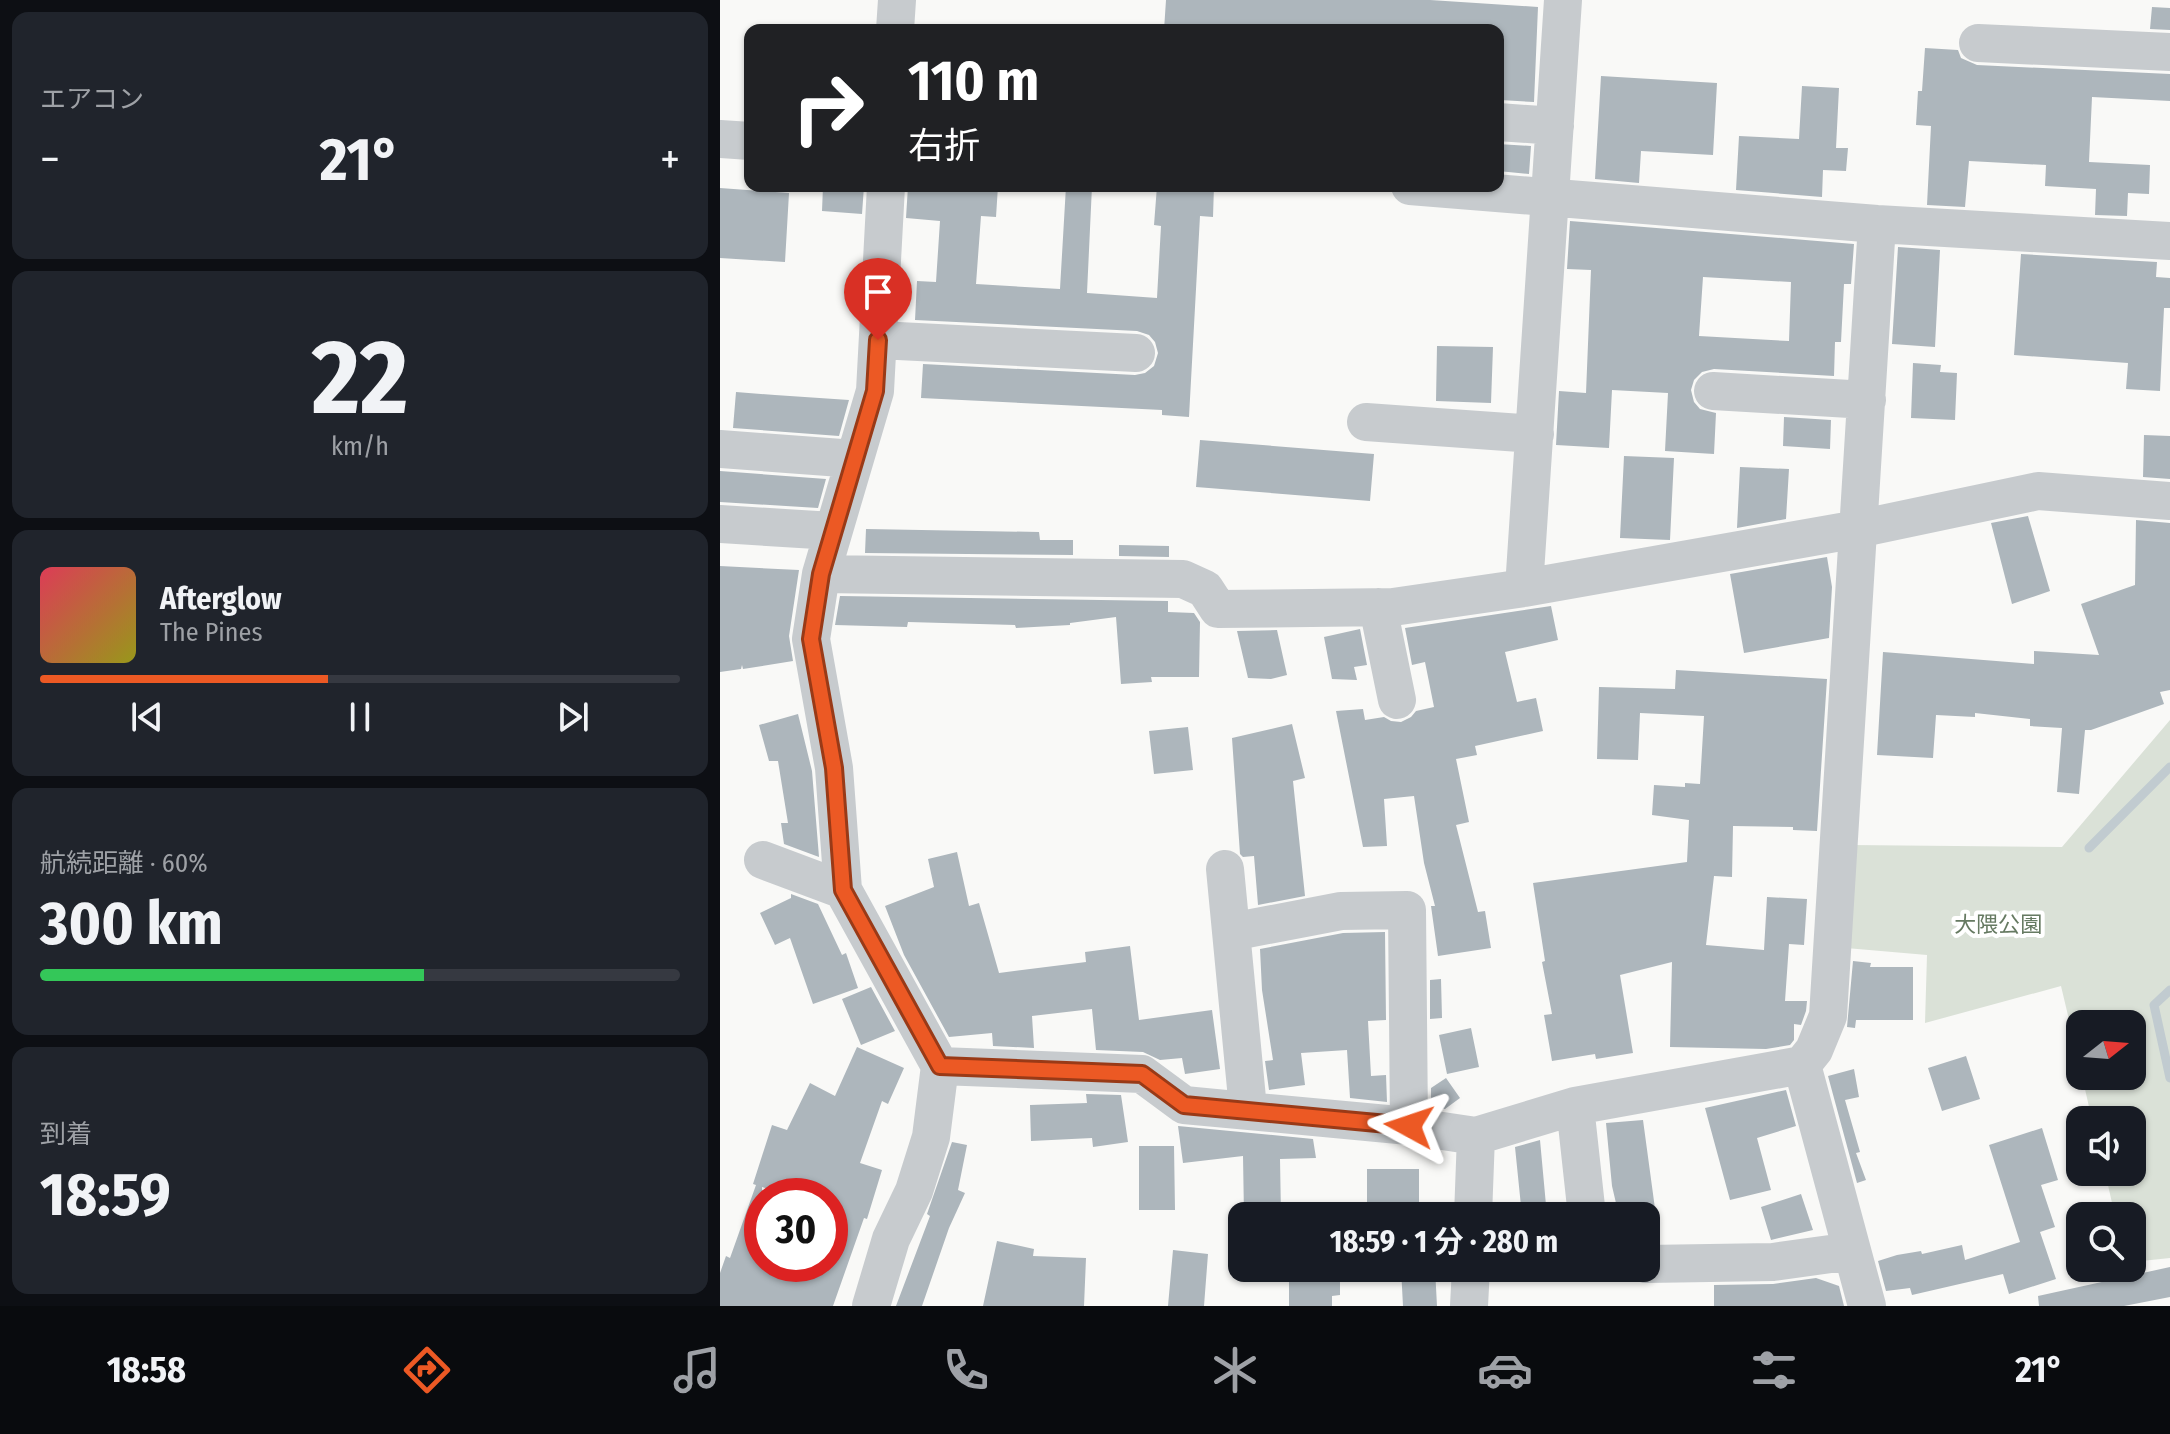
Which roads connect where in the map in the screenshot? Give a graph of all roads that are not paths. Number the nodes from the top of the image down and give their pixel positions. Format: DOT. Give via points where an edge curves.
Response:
graph roads {
  1 [pos="897,0"];
  2 [pos="1563,0"];
  3 [pos="895,24"];
  4 [pos="1978,43"];
  5 [pos="2170,52"];
  6 [pos="1504,122"];
  7 [pos="1555,126"];
  8 [pos="720,139"];
  9 [pos="744,141"];
  10 [pos="886,192"];
  11 [pos="1487,192"];
  12 [pos="1551,197"];
  13 [pos="1877,224"];
  14 [pos="2170,241"];
  15 [pos="878,340"];
  16 [pos="1136,353"];
  17 [pos="1713,391"];
  18 [pos="1867,400"];
  19 [pos="1366,422"];
  20 [pos="1535,434"];
  21 [pos="720,449"];
  22 [pos="855,459"];
  23 [pos="2170,501"];
  24 [pos="720,524"];
  25 [pos="1858,529"];
  26 [pos="833,531"];
  27 [pos="821,574"];
  28 [pos="1524,588"];
  29 [pos="1378,607"];
  30 [pos="1397,700"];
  31 [pos="763,860"];
  32 [pos="1225,869"];
  33 [pos="843,890"];
  34 [pos="1231,932"];
  35 [pos="1802,1065"];
  36 [pos="940,1066"];
  37 [pos="1575,1106"];
  38 [pos="1248,1109"];
  39 [pos="1409,1126"];
  40 [pos="1476,1136"];
  41 [pos="1474,1202"];
  42 [pos="1585,1202"];
  43 [pos="1852,1251"];
  44 [pos="1660,1264"];
  45 [pos="1470,1282"];
  46 [pos="871,1306"];
  47 [pos="1469,1306"];
  48 [pos="1867,1306"];
  1 -- 3 [label="street"];
  2 -- 7 [label="street"];
  4 -- 5 [label="street"];
  6 -- 7 [label="street"];
  7 -- 12 [label="street"];
  8 -- 9 [label="street"];
  10 -- 15 [label="street"];
  11 -- 12 [label="street"];
  12 -- 13 [label="street"];
  12 -- 20 [label="street"];
  13 -- 14 [label="street"];
  13 -- 18 [label="street"];
  15 -- 16 [label="street"];
  15 -- 22 [label="street" via="875,391"];
  17 -- 18 [label="street"];
  18 -- 25 [label="street"];
  19 -- 20 [label="street"];
  20 -- 28 [label="street"];
  21 -- 22 [label="street"];
  22 -- 26 [label="street"];
  23 -- 25 [label="street" via="2038,491"];
  24 -- 26 [label="street"];
  25 -- 28 [label="street"];
  25 -- 35 [label="street" via="1828,1016"];
  26 -- 27 [label="street"];
  27 -- 29 [label="street" via="1183,579 1205,589 1218,609"];
  27 -- 33 [label="street" via="811,639 834,768"];
  28 -- 29 [label="street"];
  29 -- 30 [label="street"];
  31 -- 33 [label="street"];
  32 -- 34 [label="street"];
  33 -- 36 [label="street"];
  34 -- 38 [label="street"];
  34 -- 39 [label="street" via="1341,911 1407,910"];
  35 -- 37 [label="street"];
  35 -- 43 [label="street"];
  36 -- 38 [label="street" via="1142,1074 1184,1105"];
  36 -- 46 [label="street" via="931,1137"];
  37 -- 40 [label="street"];
  37 -- 42 [label="street"];
  38 -- 39 [label="street"];
  39 -- 40 [label="street"];
  40 -- 41 [label="street"];
  43 -- 44 [label="street" via="1773,1262"];
  43 -- 48 [label="street"];
  45 -- 47 [label="street"];
}
